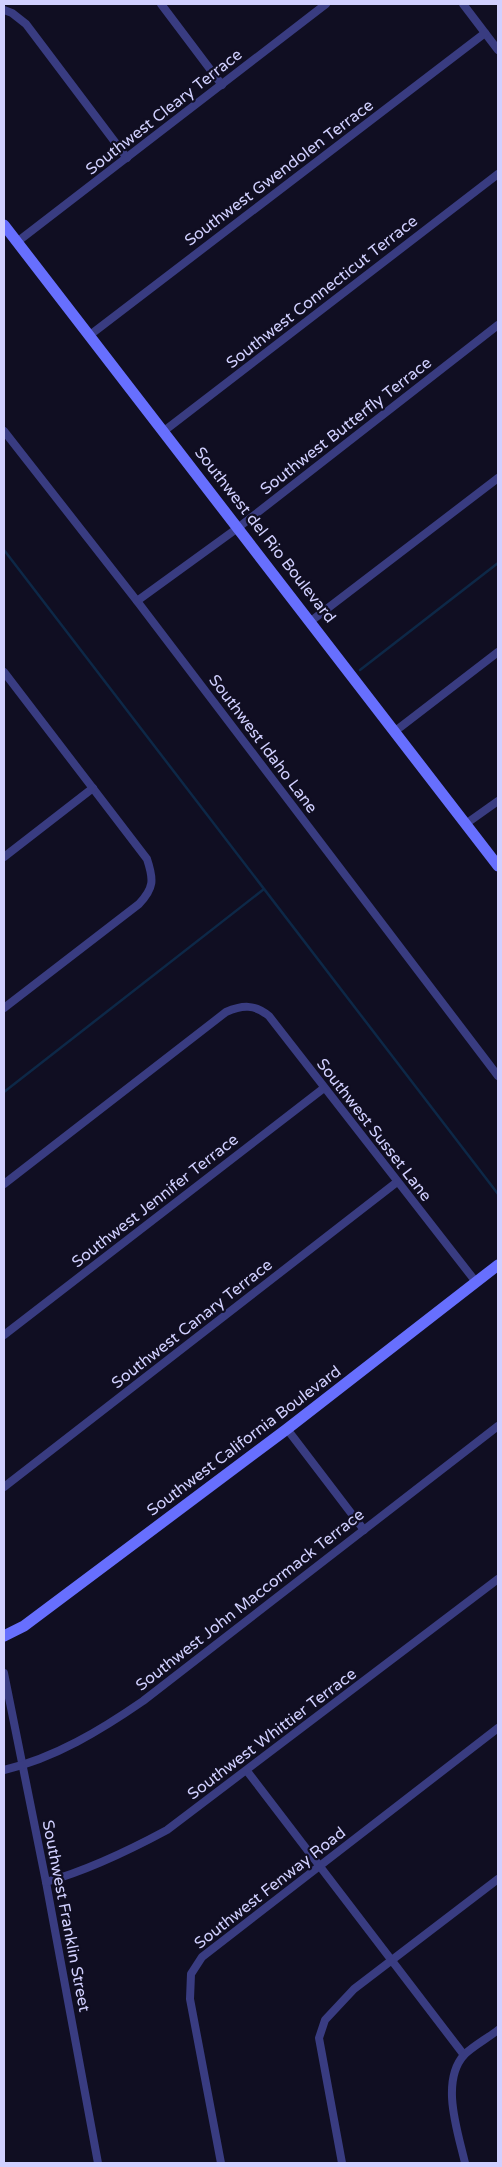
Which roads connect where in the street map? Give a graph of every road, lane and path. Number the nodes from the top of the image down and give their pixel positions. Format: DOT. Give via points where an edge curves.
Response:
graph roads {
  1 [pos="161,4"];
  2 [pos="326,4"];
  3 [pos="463,4"];
  4 [pos="315,7"];
  5 [pos="4,10"];
  6 [pos="485,33"];
  7 [pos="498,50"];
  8 [pos="222,84"];
  9 [pos="127,158"];
  10 [pos="498,174"];
  11 [pos="4,225"];
  12 [pos="17,242"];
  13 [pos="498,325"];
  14 [pos="90,335"];
  15 [pos="4,431"];
  16 [pos="164,432"];
  17 [pos="498,478"];
  18 [pos="239,527"];
  19 [pos="137,601"];
  20 [pos="311,621"];
  21 [pos="498,652"];
  22 [pos="4,672"];
  23 [pos="394,732"];
  24 [pos="93,788"];
  25 [pos="498,801"];
  26 [pos="467,824"];
  27 [pos="4,857"];
  28 [pos="498,866"];
  29 [pos="4,1008"];
  30 [pos="498,1076"];
  31 [pos="324,1088"];
  32 [pos="397,1182"];
  33 [pos="4,1184"];
  34 [pos="498,1265"];
  35 [pos="476,1282"];
  36 [pos="4,1335"];
  37 [pos="498,1426"];
  38 [pos="287,1429"];
  39 [pos="4,1487"];
  40 [pos="364,1530"];
  41 [pos="498,1579"];
  42 [pos="4,1636"];
  43 [pos="4,1673"];
  44 [pos="498,1728"];
  45 [pos="23,1766"];
  46 [pos="4,1770"];
  47 [pos="247,1771"];
  48 [pos="318,1866"];
  49 [pos="498,1879"];
  50 [pos="46,1882"];
  51 [pos="391,1961"];
  52 [pos="498,2030"];
  53 [pos="464,2055"];
  54 [pos="98,2163"];
  55 [pos="221,2163"];
  56 [pos="342,2163"];
  57 [pos="464,2163"];
  1 -- 8 [label="street"];
  2 -- 4 [label="street, Southwest Cleary Terrace"];
  3 -- 6 [label="street"];
  4 -- 8 [label="street, Southwest Cleary Terrace"];
  5 -- 9 [label="street" via="26,24"];
  6 -- 7 [label="street"];
  6 -- 14 [label="street, Southwest Gwendolen Terrace"];
  8 -- 9 [label="street, Southwest Cleary Terrace"];
  9 -- 12 [label="street, Southwest Cleary Terrace"];
  10 -- 16 [label="street, Southwest Connecticut Terrace"];
  11 -- 12 [label="street, Southwest del Rio Boulevard"];
  12 -- 14 [label="street, Southwest del Rio Boulevard"];
  13 -- 18 [label="street, Southwest Butterfly Terrace"];
  14 -- 16 [label="street, Southwest del Rio Boulevard"];
  15 -- 19 [label="street, Southwest Idaho Lane"];
  16 -- 18 [label="street, Southwest del Rio Boulevard"];
  17 -- 20 [label="street"];
  18 -- 19 [label="street, Southwest Butterfly Terrace"];
  18 -- 20 [label="street, Southwest del Rio Boulevard"];
  19 -- 30 [label="street, Southwest Idaho Lane"];
  20 -- 23 [label="street, Southwest del Rio Boulevard"];
  21 -- 23 [label="street"];
  22 -- 24 [label="street"];
  23 -- 26 [label="street, Southwest del Rio Boulevard"];
  24 -- 27 [label="street"];
  24 -- 29 [label="street" via="147,859 152,883 139,904"];
  25 -- 26 [label="street"];
  26 -- 28 [label="street, Southwest del Rio Boulevard"];
  31 -- 32 [label="street, Southwest Susset Lane"];
  31 -- 33 [label="street, Southwest Susset Lane" via="269,1016 258,1008 244,1006 226,1012"];
  31 -- 36 [label="street, Southwest Jennifer Terrace"];
  32 -- 35 [label="street, Southwest Susset Lane"];
  32 -- 39 [label="street, Southwest Canary Terrace"];
  34 -- 35 [label="street, Southwest California Boulevard"];
  35 -- 38 [label="street, Southwest California Boulevard"];
  37 -- 40 [label="street, Southwest John Maccormack Terrace"];
  38 -- 40 [label="street"];
  38 -- 42 [label="street, Southwest California Boulevard" via="24,1626"];
  40 -- 45 [label="street, Southwest John Maccormack Terrace" via="122,1716 71,1745"];
  41 -- 47 [label="street, Southwest Whittier Terrace"];
  43 -- 45 [label="street, Southwest Franklin Street"];
  44 -- 48 [label="street, Southwest Fenway Road"];
  45 -- 46 [label="street, Southwest John Maccormack Terrace"];
  45 -- 50 [label="street, Southwest Franklin Street"];
  47 -- 48 [label="street"];
  47 -- 50 [label="street, Southwest Whittier Terrace" via="167,1830 83,1871"];
  48 -- 51 [label="street"];
  48 -- 55 [label="street, Southwest Fenway Road" via="202,1956 191,1974 190,1999"];
  49 -- 51 [label="street"];
  50 -- 54 [label="street, Southwest Franklin Street"];
  51 -- 53 [label="street"];
  51 -- 56 [label="street" via="337,2005 324,2020 319,2038"];
  52 -- 53 [label="street"];
  53 -- 57 [label="street" via="450,2085"];
}
